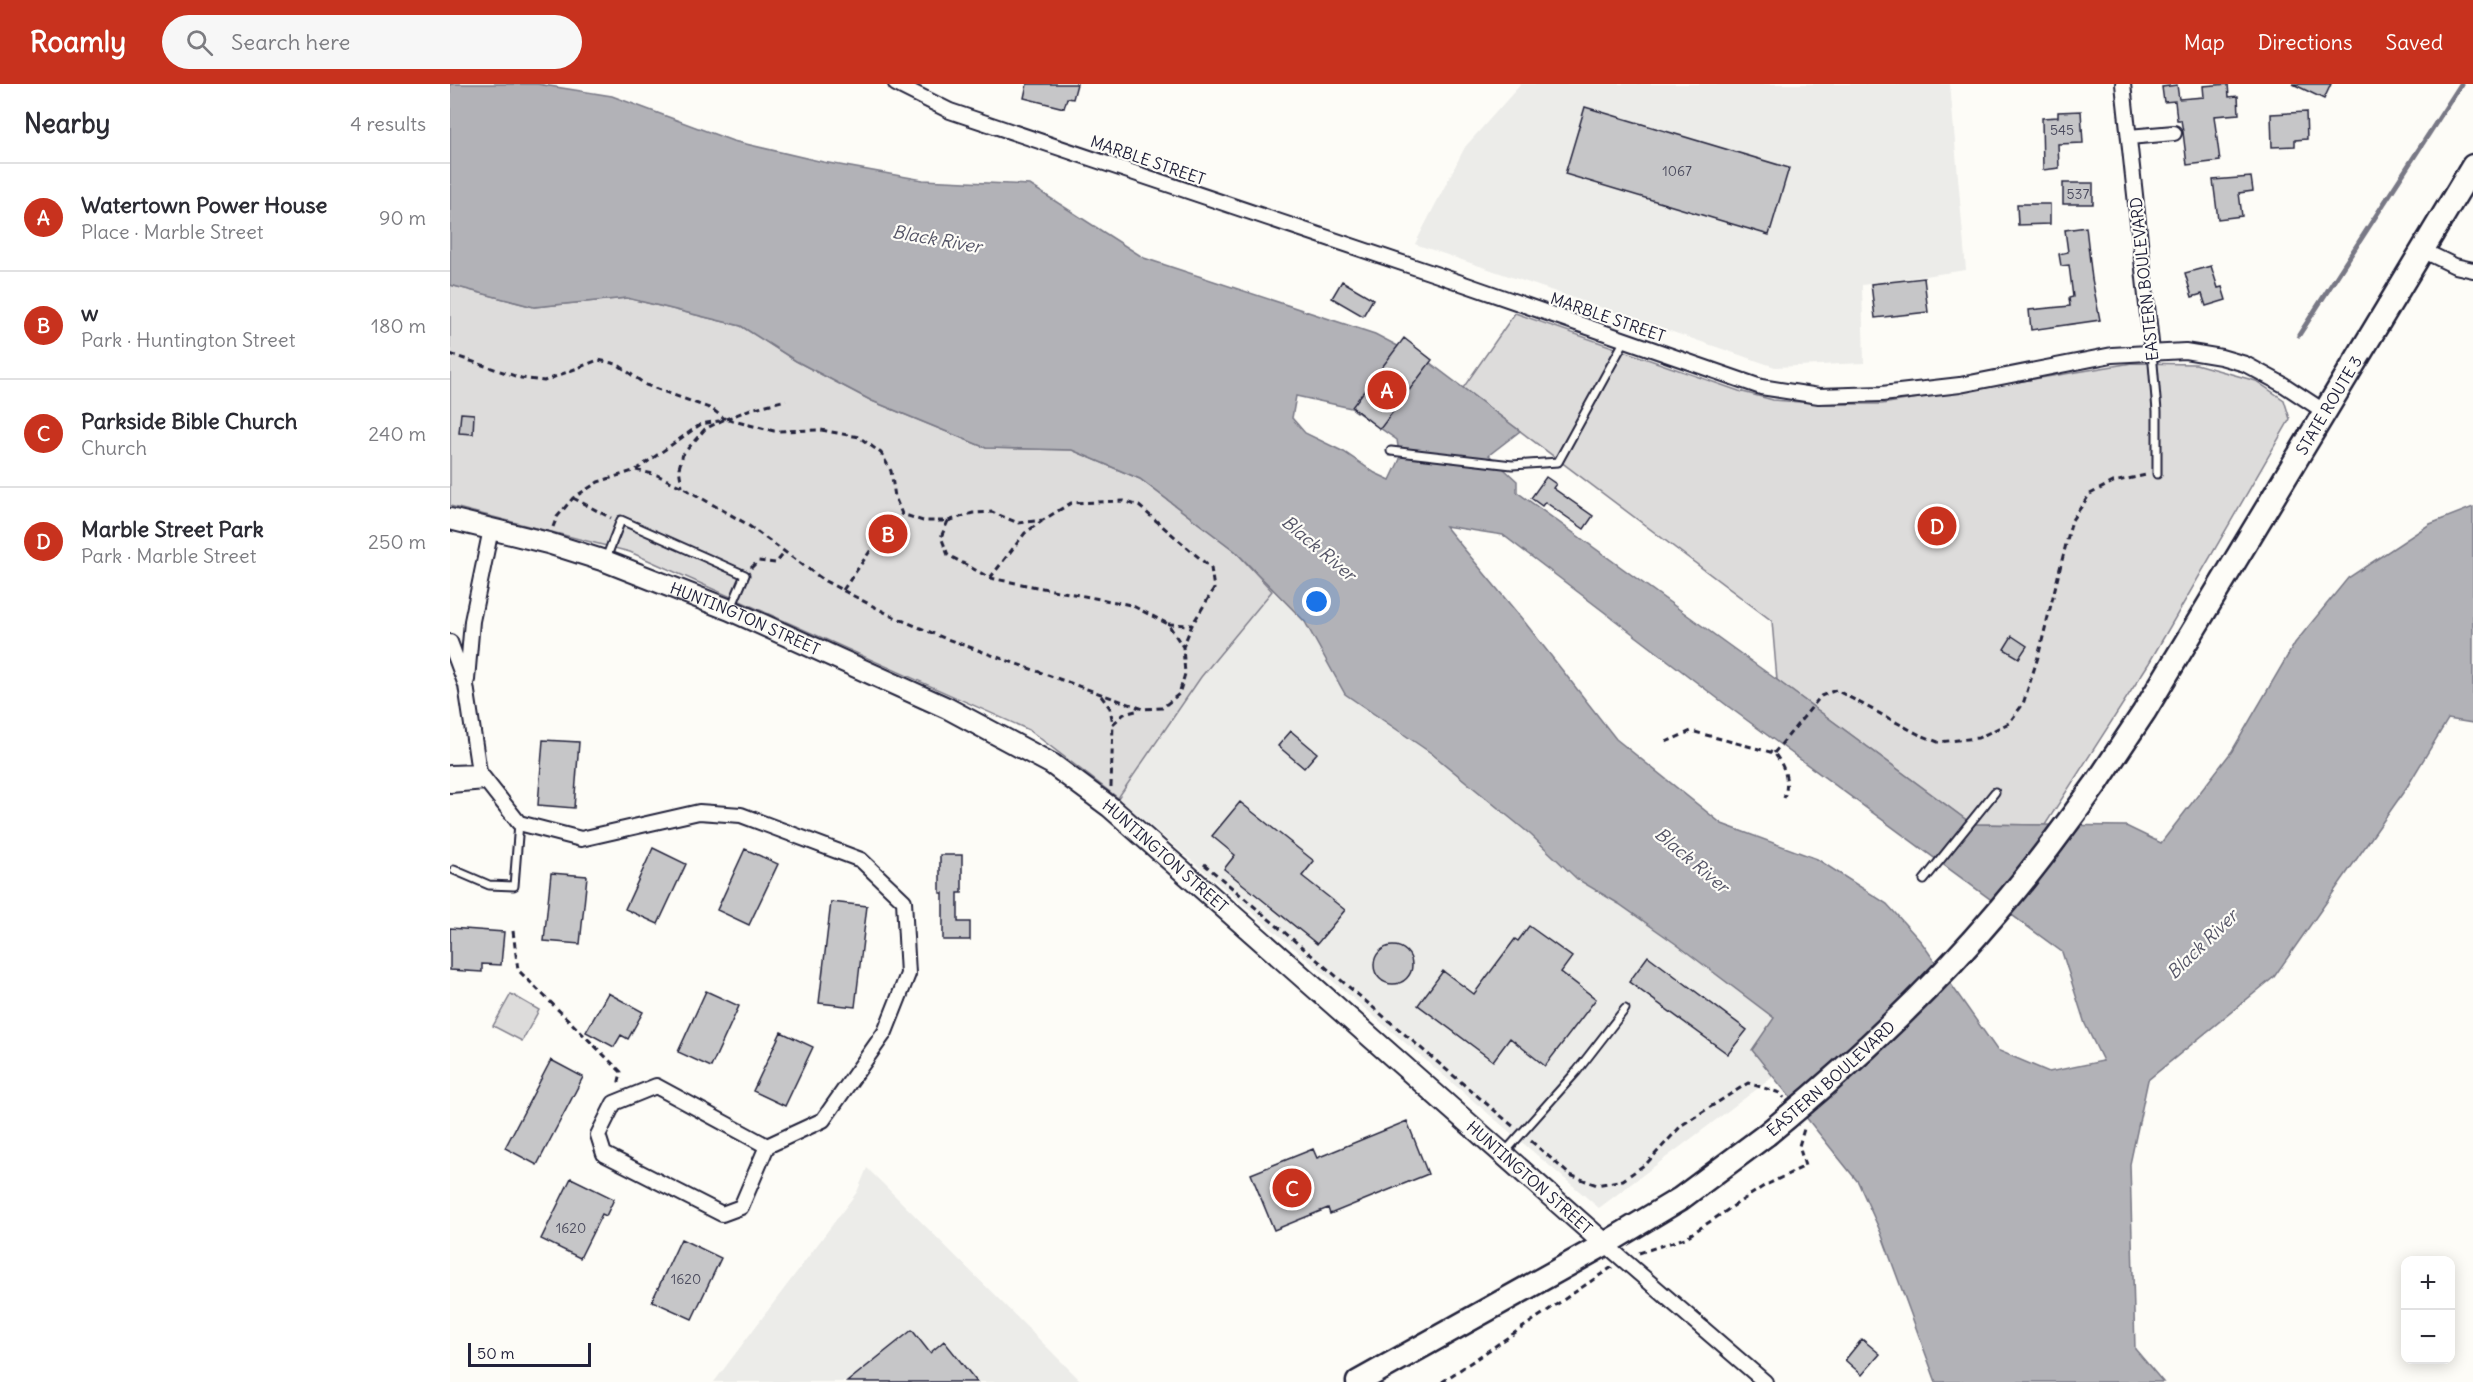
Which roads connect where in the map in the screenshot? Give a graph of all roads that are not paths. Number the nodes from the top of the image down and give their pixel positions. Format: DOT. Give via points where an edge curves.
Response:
graph roads {
  1 [pos="896,84"];
  2 [pos="2123,84"];
  3 [pos="2174,133"];
  4 [pos="2129,137"];
  5 [pos="2473,166"];
  6 [pos="2422,250"];
  7 [pos="2473,270"];
  8 [pos="1625,340"];
  9 [pos="2152,352"];
  10 [pos="2325,412"];
  11 [pos="1391,451"];
  12 [pos="2157,474"];
  13 [pos="450,519"];
  14 [pos="491,529"];
  15 [pos="605,561"];
  16 [pos="730,610"];
  17 [pos="450,642"];
  18 [pos="2184,646"];
  19 [pos="466,686"];
  20 [pos="450,773"];
  21 [pos="482,777"];
  22 [pos="450,785"];
  23 [pos="1995,792"];
  24 [pos="519,823"];
  25 [pos="454,870"];
  26 [pos="1924,880"];
  27 [pos="1625,1010"];
  28 [pos="767,1146"];
  29 [pos="1503,1154"];
  30 [pos="1605,1244"];
  31 [pos="1358,1382"];
  32 [pos="1765,1382"];
  1 -- 8 [label="street, MARBLE STREET" via="950,111"];
  2 -- 4 [label="street, EASTERN BOULEVARD"];
  3 -- 4 [label="street"];
  4 -- 9 [label="street, EASTERN BOULEVARD"];
  5 -- 6 [label="main road, STATE ROUTE 3"];
  6 -- 7 [label="street"];
  6 -- 10 [label="main road, STATE ROUTE 3"];
  8 -- 9 [label="street, MARBLE STREET" via="1761,387 1819,396 1960,385"];
  8 -- 11 [label="lane" via="1558,462 1512,465"];
  9 -- 10 [label="street, MARBLE STREET" via="2185,351 2245,364"];
  9 -- 12 [label="lane, EASTERN BOULEVARD"];
  10 -- 18 [label="main road, STATE ROUTE 3"];
  13 -- 14 [label="street, HUNTINGTON STREET"];
  14 -- 15 [label="street, HUNTINGTON STREET"];
  14 -- 19 [label="street" via="472,621"];
  15 -- 16 [label="street, HUNTINGTON STREET"];
  15 -- 16 [label="lane" via="621,520 745,575"];
  16 -- 29 [label="street, HUNTINGTON STREET" via="947,708 1115,799"];
  17 -- 19 [label="street"];
  18 -- 30 [label="main road, EASTERN BOULEVARD, bridge" via="2144,712 2052,845 1939,975 1821,1090 1766,1135 1680,1199"];
  19 -- 21 [label="street"];
  20 -- 21 [label="street"];
  21 -- 22 [label="street"];
  21 -- 24 [label="street"];
  23 -- 26 [label="lane"];
  24 -- 25 [label="lane" via="514,886 489,885"];
  24 -- 28 [label="street" via="581,839 699,812 741,815 861,860 904,901 908,974 885,1032 823,1120"];
  27 -- 29 [label="lane"];
  28 -- 28 [label="street" via="741,1207 722,1214 604,1154 598,1135 614,1103 656,1086"];
  29 -- 30 [label="street, HUNTINGTON STREET"];
  30 -- 31 [label="main road, EASTERN BOULEVARD"];
  30 -- 32 [label="street, HUNTINGTON STREET"];
}
